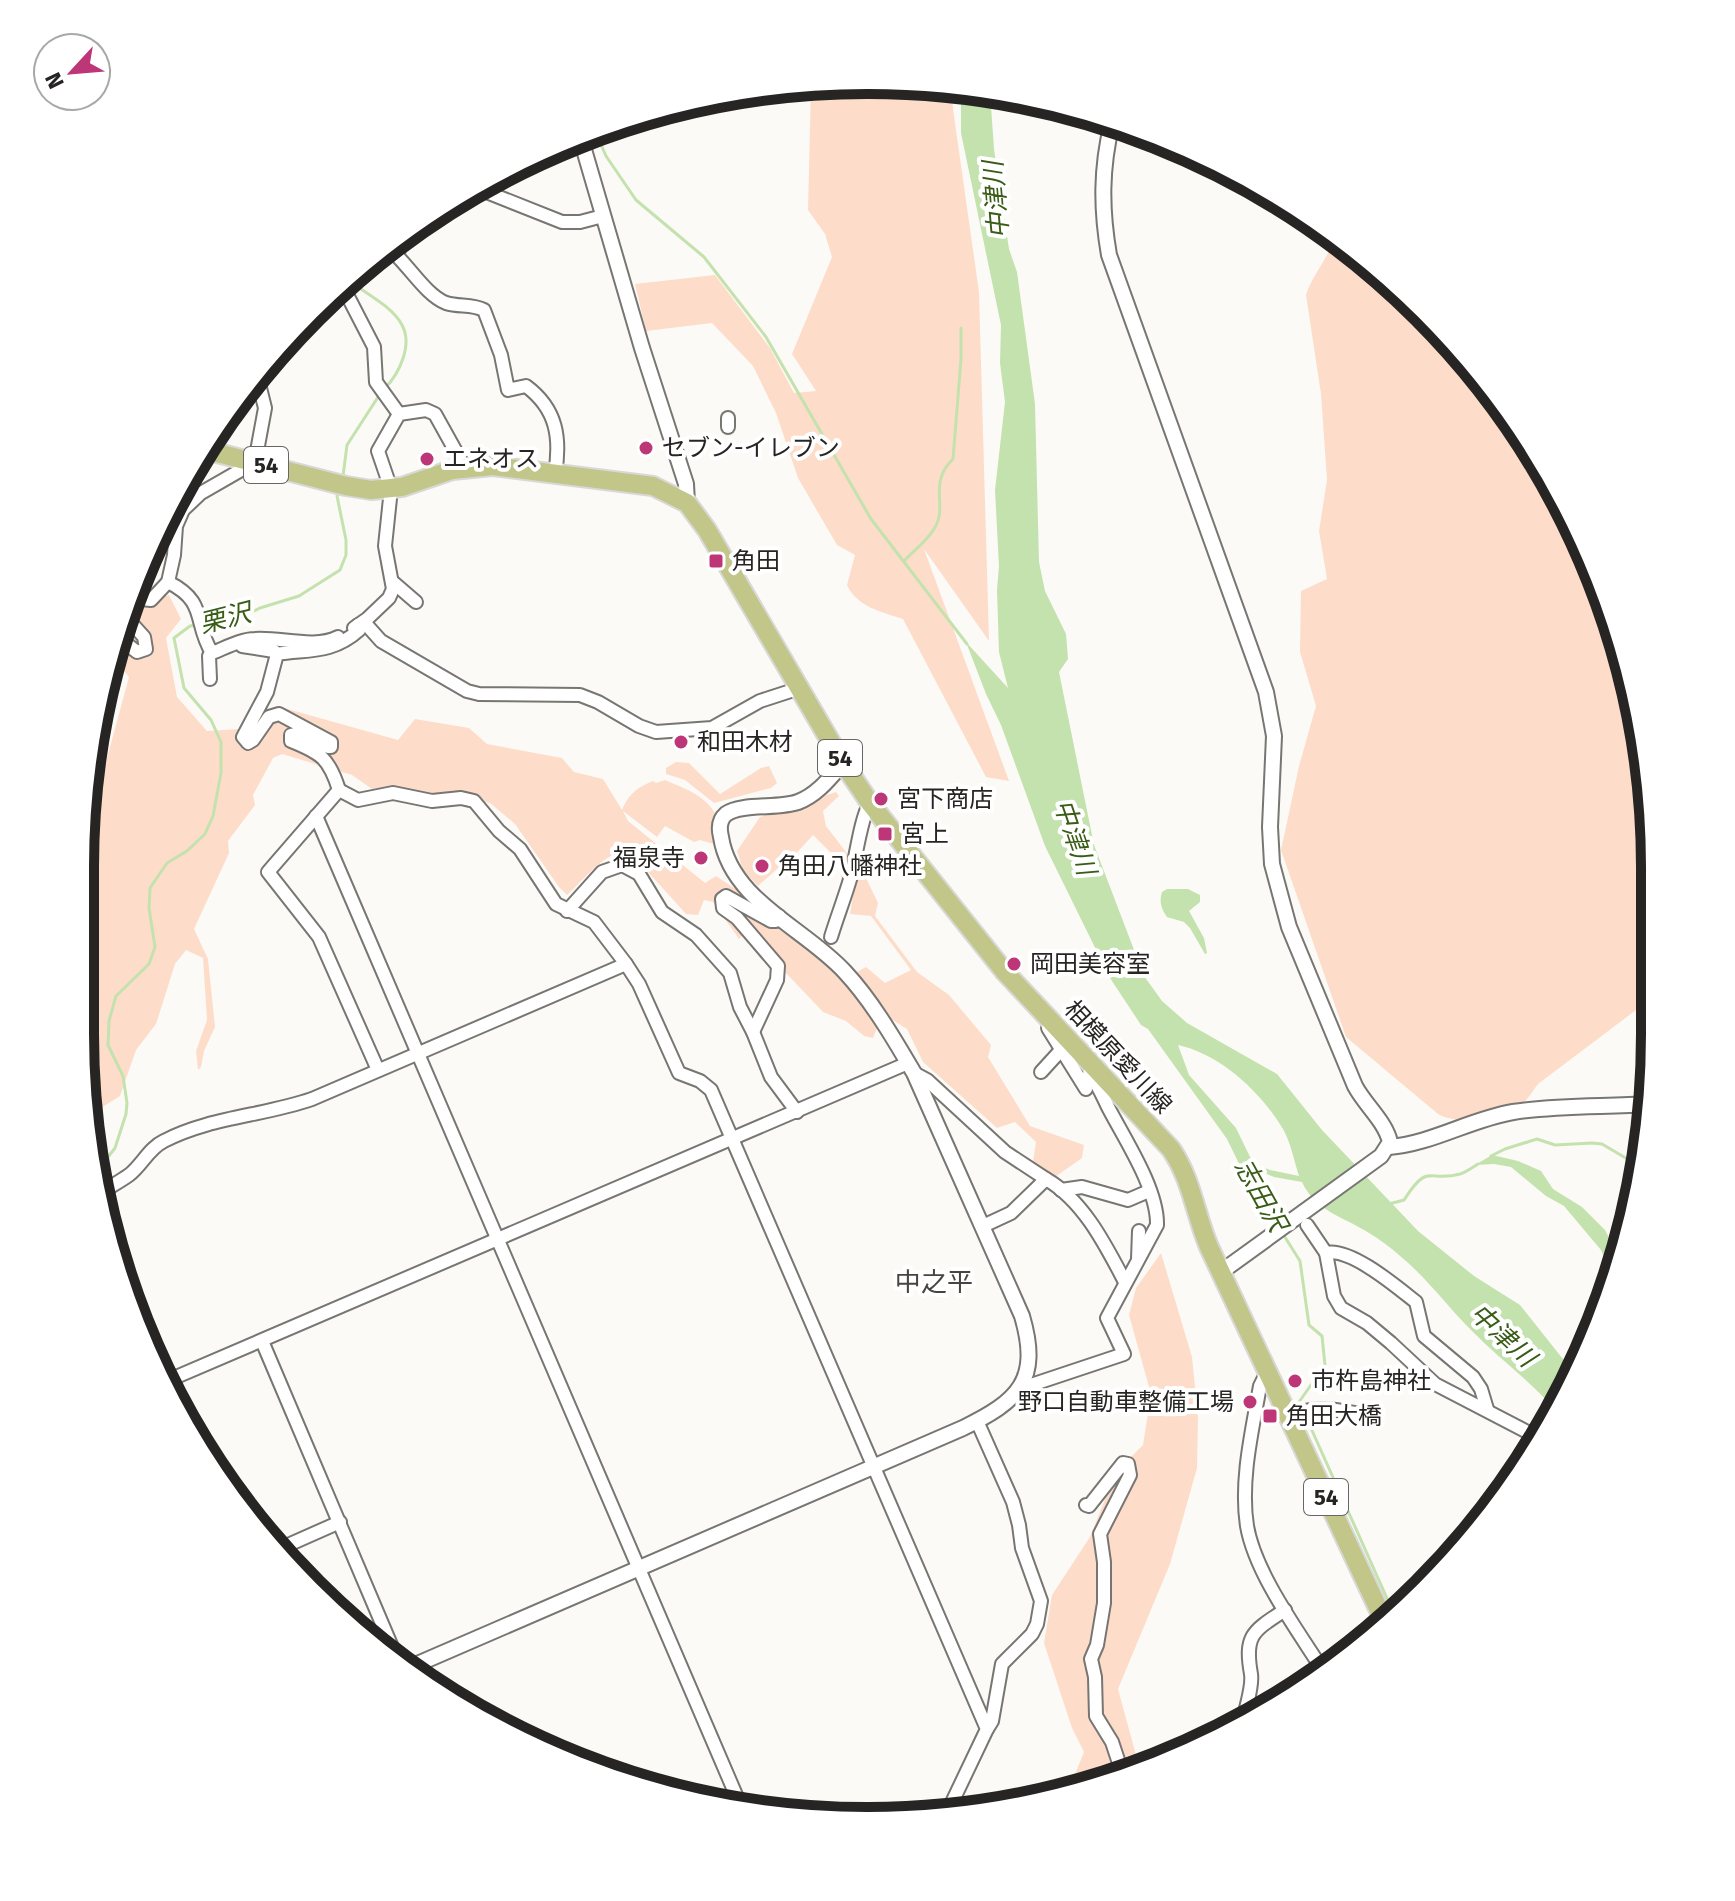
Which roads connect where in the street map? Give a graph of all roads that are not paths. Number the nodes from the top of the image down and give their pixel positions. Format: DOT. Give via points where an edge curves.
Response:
graph roads {
  1 [pos="1110,133"];
  2 [pos="584,148"];
  3 [pos="490,193"];
  4 [pos="603,216"];
  5 [pos="398,253"];
  6 [pos="347,295"];
  7 [pos="260,389"];
  8 [pos="399,414"];
  9 [pos="215,452"];
  10 [pos="255,462"];
  11 [pos="465,468"];
  12 [pos="555,474"];
  13 [pos="391,489"];
  14 [pos="687,503"];
  15 [pos="168,582"];
  16 [pos="394,583"];
  17 [pos="142,599"];
  18 [pos="416,602"];
  19 [pos="361,624"];
  20 [pos="133,625"];
  21 [pos="240,643"];
  22 [pos="127,644"];
  23 [pos="212,653"];
  24 [pos="277,654"];
  25 [pos="210,679"];
  26 [pos="800,688"];
  27 [pos="843,763"];
  28 [pos="339,790"];
  29 [pos="870,803"];
  30 [pos="316,816"];
  31 [pos="567,911"];
  32 [pos="779,916"];
  33 [pos="831,937"];
  34 [pos="626,964"];
  35 [pos="1045,1013"];
  36 [pos="753,1032"];
  37 [pos="1062,1049"];
  38 [pos="417,1053"];
  39 [pos="1084,1055"];
  40 [pos="911,1068"];
  41 [pos="378,1070"];
  42 [pos="1041,1072"];
  43 [pos="1086,1089"];
  44 [pos="1637,1105"];
  45 [pos="797,1112"];
  46 [pos="733,1139"];
  47 [pos="1385,1151"];
  48 [pos="1046,1179"];
  49 [pos="110,1188"];
  50 [pos="1061,1190"];
  51 [pos="1149,1191"];
  52 [pos="1307,1225"];
  53 [pos="983,1226"];
  54 [pos="1139,1231"];
  55 [pos="497,1240"];
  56 [pos="1326,1253"];
  57 [pos="1138,1261"];
  58 [pos="1227,1269"];
  59 [pos="1125,1282"];
  60 [pos="262,1341"];
  61 [pos="1267,1372"];
  62 [pos="175,1378"];
  63 [pos="1019,1389"];
  64 [pos="1487,1409"];
  65 [pos="1361,1414"];
  66 [pos="1288,1417"];
  67 [pos="977,1421"];
  68 [pos="1529,1434"];
  69 [pos="875,1466"];
  70 [pos="1086,1505"];
  71 [pos="340,1522"];
  72 [pos="287,1545"];
  73 [pos="639,1567"];
  74 [pos="1285,1610"];
  75 [pos="1380,1613"];
  76 [pos="390,1641"];
  77 [pos="1318,1662"];
  78 [pos="419,1663"];
  79 [pos="1246,1707"];
  80 [pos="987,1729"];
  81 [pos="1120,1765"];
  82 [pos="736,1795"];
  83 [pos="952,1802"];
  1 -- 47 [label="street" via="1102,178 1109,255 1266,692 1274,736 1272,864 1280,898 1355,1086 1385,1128 1390,1142"];
  2 -- 4 [label="street"];
  3 -- 4 [label="street" via="562,222"];
  4 -- 14 [label="street" via="686,484"];
  5 -- 12 [label="street" via="437,298 484,310 508,390 526,386 553,416 558,444"];
  6 -- 8 [label="street" via="374,347 376,382"];
  7 -- 10 [label="street" via="265,408"];
  8 -- 11 [label="street" via="435,414"];
  8 -- 13 [label="street" via="378,451"];
  9 -- 10 [label="main road, 相模原愛川線 / 54"];
  10 -- 13 [label="main road, 相模原愛川線 / 54" via="338,484"];
  10 -- 15 [label="street" via="201,493 183,510"];
  11 -- 12 [label="main road, 相模原愛川線 / 54"];
  11 -- 13 [label="main road, 相模原愛川線 / 54"];
  12 -- 14 [label="main road, 相模原愛川線 / 54" via="653,486"];
  13 -- 16 [label="street" via="385,546"];
  14 -- 26 [label="main road, 相模原愛川線 / 54"];
  15 -- 17 [label="street" via="151,600"];
  15 -- 23 [label="street" via="195,603"];
  16 -- 18 [label="street"];
  16 -- 19 [label="street" via="389,598"];
  19 -- 21 [label="street" via="329,641"];
  19 -- 24 [label="street" via="324,650"];
  19 -- 26 [label="street" via="467,691 580,695 656,732 712,728 760,701"];
  20 -- 22 [label="street" via="146,649 137,652"];
  21 -- 23 [label="street"];
  21 -- 24 [label="street"];
  23 -- 25 [label="street"];
  24 -- 28 [label="street" via="244,742 253,740 274,714 292,720 331,742 328,747 296,734 290,738 326,759"];
  26 -- 27 [label="main road, 相模原愛川線 / 54"];
  27 -- 29 [label="main road, 相模原愛川線 / 54"];
  27 -- 32 [label="street" via="808,797 786,805 735,810 720,823 733,872"];
  28 -- 30 [label="street"];
  28 -- 31 [label="street" via="358,800 393,793 432,801 474,801 520,849 556,904"];
  29 -- 33 [label="street"];
  29 -- 35 [label="main road, 相模原愛川線 / 54" via="965,924"];
  30 -- 38 [label="street"];
  30 -- 41 [label="street" via="268,872 319,937"];
  31 -- 34 [label="street" via="594,922"];
  31 -- 36 [label="street" via="602,872 622,865 639,874 662,912 696,935 730,973"];
  32 -- 36 [label="street" via="771,921 734,899 722,899 723,908 778,966 777,980"];
  32 -- 40 [label="street" via="852,979"];
  34 -- 38 [label="street"];
  34 -- 46 [label="street" via="679,1073 708,1085"];
  35 -- 37 [label="street" via="1041,1019"];
  35 -- 39 [label="main road, 相模原愛川線 / 54"];
  36 -- 45 [label="street" via="775,1086"];
  37 -- 42 [label="street"];
  37 -- 43 [label="street"];
  38 -- 41 [label="street"];
  38 -- 55 [label="street"];
  39 -- 51 [label="street" via="1079,1062 1098,1084"];
  39 -- 58 [label="main road, 相模原愛川線 / 54" via="1171,1149 1191,1186 1204,1234"];
  40 -- 45 [label="street"];
  40 -- 48 [label="street" via="1005,1152"];
  40 -- 53 [label="street"];
  41 -- 49 [label="street" via="295,1105 200,1125 163,1141"];
  44 -- 47 [label="street" via="1515,1111"];
  45 -- 46 [label="street"];
  46 -- 55 [label="street"];
  46 -- 69 [label="street"];
  47 -- 58 [label="street"];
  48 -- 50 [label="street"];
  48 -- 53 [label="street" via="1011,1213"];
  50 -- 51 [label="street" via="1082,1187 1128,1200"];
  50 -- 59 [label="street" via="1098,1231"];
  51 -- 57 [label="street" via="1157,1225"];
  52 -- 56 [label="street"];
  53 -- 63 [label="street" via="1028,1335 1029,1360"];
  54 -- 57 [label="street"];
  55 -- 60 [label="street"];
  55 -- 73 [label="street"];
  56 -- 64 [label="street" via="1341,1308 1367,1323 1435,1384"];
  56 -- 64 [label="street" via="1349,1256 1416,1302 1424,1336 1473,1377"];
  57 -- 59 [label="street"];
  58 -- 61 [label="main road, 相模原愛川線 / 54"];
  59 -- 63 [label="street" via="1107,1318 1124,1354"];
  60 -- 62 [label="street"];
  60 -- 71 [label="street"];
  61 -- 66 [label="main road, 相模原愛川線 / 54"];
  61 -- 74 [label="street" via="1260,1386 1245,1507 1251,1541"];
  63 -- 67 [label="street" via="999,1410"];
  64 -- 68 [label="street"];
  65 -- 66 [label="street" via="1314,1408"];
  66 -- 75 [label="main road, 相模原愛川線 / 54"];
  67 -- 69 [label="street"];
  67 -- 80 [label="street" via="1013,1502 1041,1601 1032,1634 1002,1664"];
  69 -- 73 [label="street"];
  69 -- 80 [label="street"];
  70 -- 81 [label="street" via="1123,1463 1128,1464 1130,1475 1100,1534 1104,1603 1091,1659 1096,1716"];
  71 -- 72 [label="street"];
  71 -- 76 [label="street"];
  73 -- 78 [label="street"];
  73 -- 82 [label="street"];
  74 -- 77 [label="street"];
  74 -- 79 [label="street" via="1253,1633 1247,1648 1252,1676"];
  80 -- 83 [label="street"];
}
